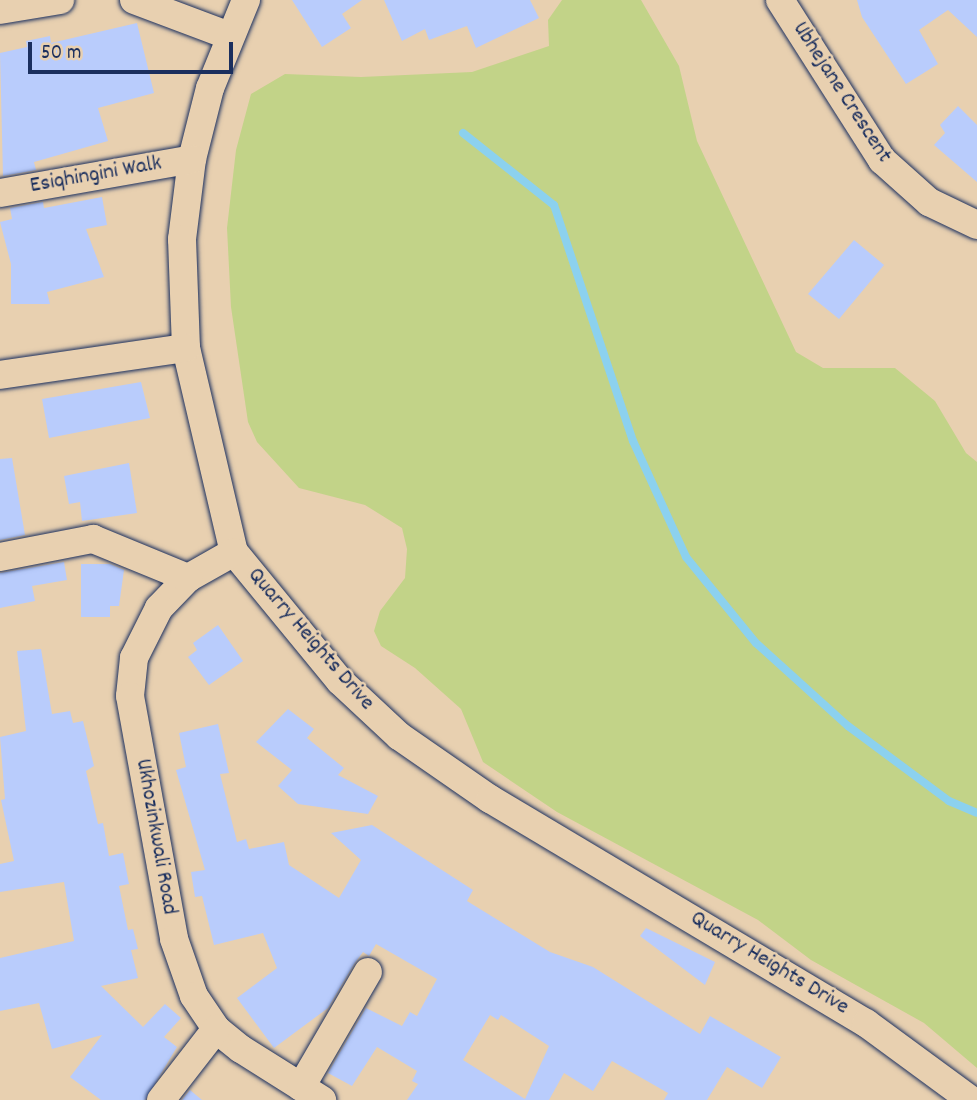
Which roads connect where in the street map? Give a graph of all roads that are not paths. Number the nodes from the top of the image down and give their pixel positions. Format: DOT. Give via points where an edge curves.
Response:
graph roads {
  1 [pos="60,0"];
  2 [pos="134,0"];
  3 [pos="246,0"];
  4 [pos="780,0"];
  5 [pos="0,10"];
  6 [pos="230,36"];
  7 [pos="191,159"];
  8 [pos="0,193"];
  9 [pos="977,225"];
  10 [pos="186,348"];
  11 [pos="0,375"];
  12 [pos="234,552"];
  13 [pos="0,557"];
  14 [pos="188,578"];
  15 [pos="368,972"];
  16 [pos="216,1029"];
  17 [pos="312,1093"];
  18 [pos="161,1100"];
  19 [pos="971,1100"];
  1 -- 5 [label="street"];
  2 -- 6 [label="street"];
  3 -- 6 [label="street, Quarry Heights Drive"];
  4 -- 9 [label="street, Ubhejane Crescent" via="882,160 929,202"];
  6 -- 7 [label="street, Quarry Heights Drive"];
  7 -- 8 [label="street, Esiqhingini Walk"];
  7 -- 10 [label="street, Quarry Heights Drive" via="182,239"];
  10 -- 11 [label="street"];
  10 -- 12 [label="street, Quarry Heights Drive"];
  12 -- 14 [label="street, Ukhozinkwali Road"];
  12 -- 19 [label="street, Quarry Heights Drive" via="340,681 399,736 490,799 866,1023"];
  13 -- 14 [label="street" via="93,539"];
  14 -- 16 [label="street, Ukhozinkwali Road" via="146,628 129,677 130,696 174,939 194,996"];
  15 -- 17 [label="street"];
  16 -- 17 [label="street, Ukhozinkwali Road"];
  16 -- 18 [label="street"];
}
